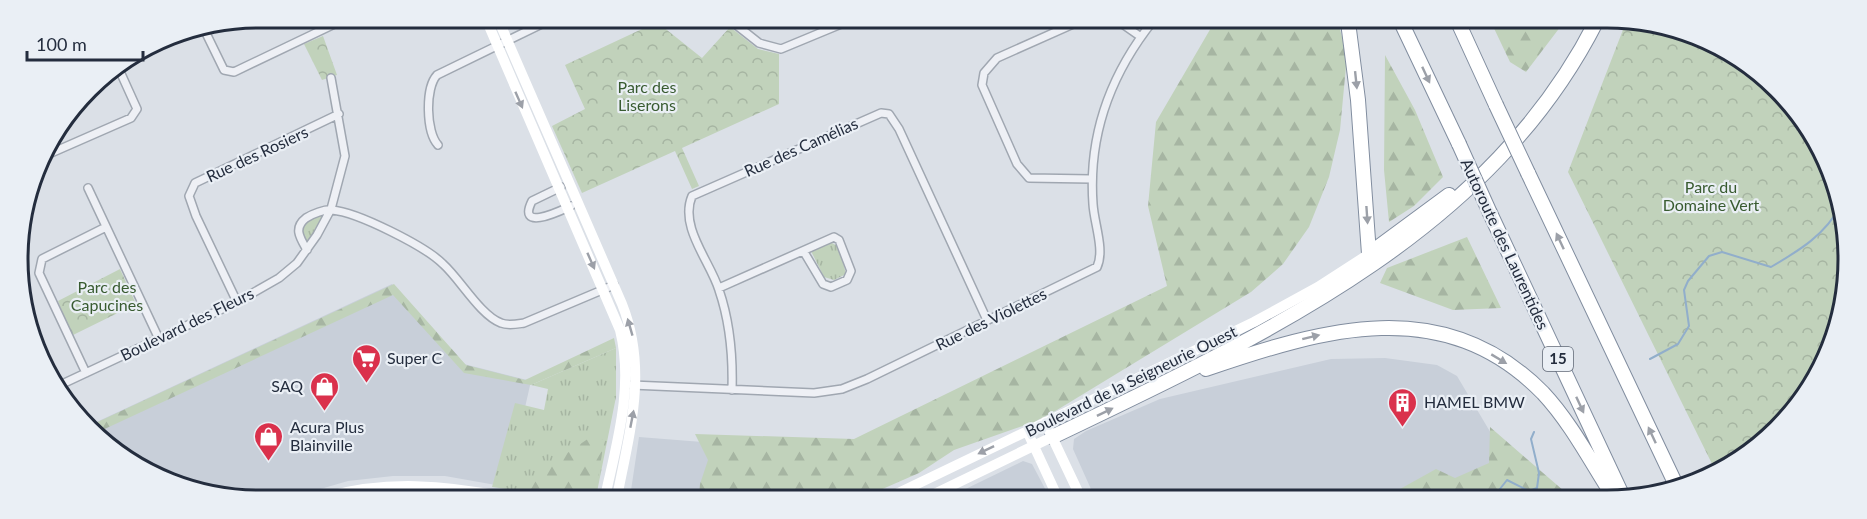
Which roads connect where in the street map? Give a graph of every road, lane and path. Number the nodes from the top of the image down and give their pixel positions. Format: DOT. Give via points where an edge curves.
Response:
graph roads {
  1 [pos="326,28"];
  2 [pos="492,28"];
  3 [pos="500,28"];
  4 [pos="533,28"];
  5 [pos="741,28"];
  6 [pos="830,28"];
  7 [pos="1064,28"];
  8 [pos="1128,28"];
  9 [pos="1147,28"];
  10 [pos="1349,28"];
  11 [pos="1404,28"];
  12 [pos="1461,28"];
  13 [pos="1583,28"];
  14 [pos="1593,28"];
  15 [pos="207,35"];
  16 [pos="1140,37"];
  17 [pos="502,43"];
  18 [pos="121,74"];
  19 [pos="331,78"];
  20 [pos="339,114"];
  21 [pos="438,145"];
  22 [pos="55,151"];
  23 [pos="1091,179"];
  24 [pos="564,186"];
  25 [pos="88,188"];
  26 [pos="572,205"];
  27 [pos="331,209"];
  28 [pos="106,227"];
  29 [pos="307,250"];
  30 [pos="804,252"];
  31 [pos="1369,254"];
  32 [pos="609,287"];
  33 [pos="719,288"];
  34 [pos="237,302"];
  35 [pos="987,320"];
  36 [pos="159,339"];
  37 [pos="86,373"];
  38 [pos="64,383"];
  39 [pos="1164,383"];
  40 [pos="632,385"];
  41 [pos="732,390"];
  42 [pos="1045,422"];
  43 [pos="1027,431"];
  44 [pos="1052,437"];
  45 [pos="1034,446"];
  46 [pos="1674,481"];
  47 [pos="376,490"];
  48 [pos="467,490"];
  49 [pos="607,490"];
  50 [pos="618,490"];
  51 [pos="905,490"];
  52 [pos="943,490"];
  53 [pos="1054,490"];
  54 [pos="1077,490"];
  55 [pos="1609,490"];
  56 [pos="1620,490"];
  1 -- 15 [label="street" via="234,72 224,70"];
  2 -- 17 [label="main road"];
  3 -- 17 [label="main road"];
  4 -- 17 [label="street"];
  5 -- 6 [label="street" via="763,45 781,49"];
  7 -- 23 [label="street" via="997,58 984,73 982,86 1017,164 1029,178"];
  8 -- 16 [label="street"];
  9 -- 16 [label="street, Rue des Violettes"];
  10 -- 31 [label="highway, one-way"];
  11 -- 56 [label="highway, Autoroute des Laurentides / 15, one-way, bridge"];
  46 -- 12 [label="highway, one-way, bridge"];
  13 -- 31 [label="highway" via="1548,88 1502,144 1437,205"];
  14 -- 39 [label="highway" via="1566,75 1524,132 1489,171 1434,220 1327,294"];
  16 -- 23 [label="street, Rue des Violettes" via="1105,102 1097,128"];
  17 -- 21 [label="street" via="441,73 431,83 431,130"];
  17 -- 24 [label="main road"];
  18 -- 22 [label="street" via="137,109 131,118"];
  19 -- 20 [label="street, Boulevard des Fleurs"];
  20 -- 27 [label="street, Boulevard des Fleurs" via="345,156"];
  20 -- 34 [label="street, Rue des Rosiers" via="195,183 189,196 196,216"];
  23 -- 35 [label="street, Rue des Violettes" via="1101,259 1097,267"];
  24 -- 26 [label="main road"];
  24 -- 26 [label="street" via="532,201 530,212 540,219"];
  25 -- 28 [label="street"];
  26 -- 32 [label="main road"];
  27 -- 29 [label="street, Boulevard des Fleurs"];
  27 -- 29 [label="street" via="312,214 298,226"];
  27 -- 32 [label="street" via="410,240 429,252 501,323 524,323"];
  28 -- 36 [label="street"];
  28 -- 37 [label="street" via="42,259 39,265 39,273"];
  29 -- 34 [label="street, Boulevard des Fleurs" via="279,278"];
  30 -- 30 [label="street" via="823,284 831,287 847,280 851,271 839,240 834,237 819,242"];
  30 -- 33 [label="street"];
  31 -- 42 [label="main road, Boulevard de la Seigneurie Ouest" via="1254,322"];
  32 -- 40 [label="main road" via="633,334"];
  33 -- 35 [label="street, Rue des Camélias" via="689,223 687,207 692,196 881,113 889,114 899,129"];
  33 -- 41 [label="street, Rue des Camélias" via="730,332"];
  34 -- 36 [label="street, Boulevard des Fleurs"];
  35 -- 41 [label="street, Rue des Violettes" via="842,389 814,393"];
  36 -- 37 [label="street, Boulevard des Fleurs"];
  37 -- 38 [label="street, Boulevard des Fleurs"];
  44 -- 39 [label="highway, one-way"];
  39 -- 55 [label="highway, one-way" via="1254,352 1342,330 1393,326 1441,333 1486,351 1536,387 1563,417"];
  40 -- 41 [label="street, Rue des Violettes"];
  40 -- 49 [label="main road"];
  50 -- 40 [label="main road, one-way"];
  42 -- 43 [label="main road, Boulevard de la Seigneurie Ouest"];
  42 -- 44 [label="main road"];
  43 -- 45 [label="main road"];
  43 -- 51 [label="main road, Boulevard de la Seigneurie Ouest, one-way"];
  44 -- 45 [label="main road, Boulevard de la Seigneurie Ouest"];
  44 -- 54 [label="main road"];
  45 -- 52 [label="main road, Boulevard de la Seigneurie Ouest"];
  45 -- 53 [label="main road"];
  47 -- 48 [label="main road" via="413,485"];
}
